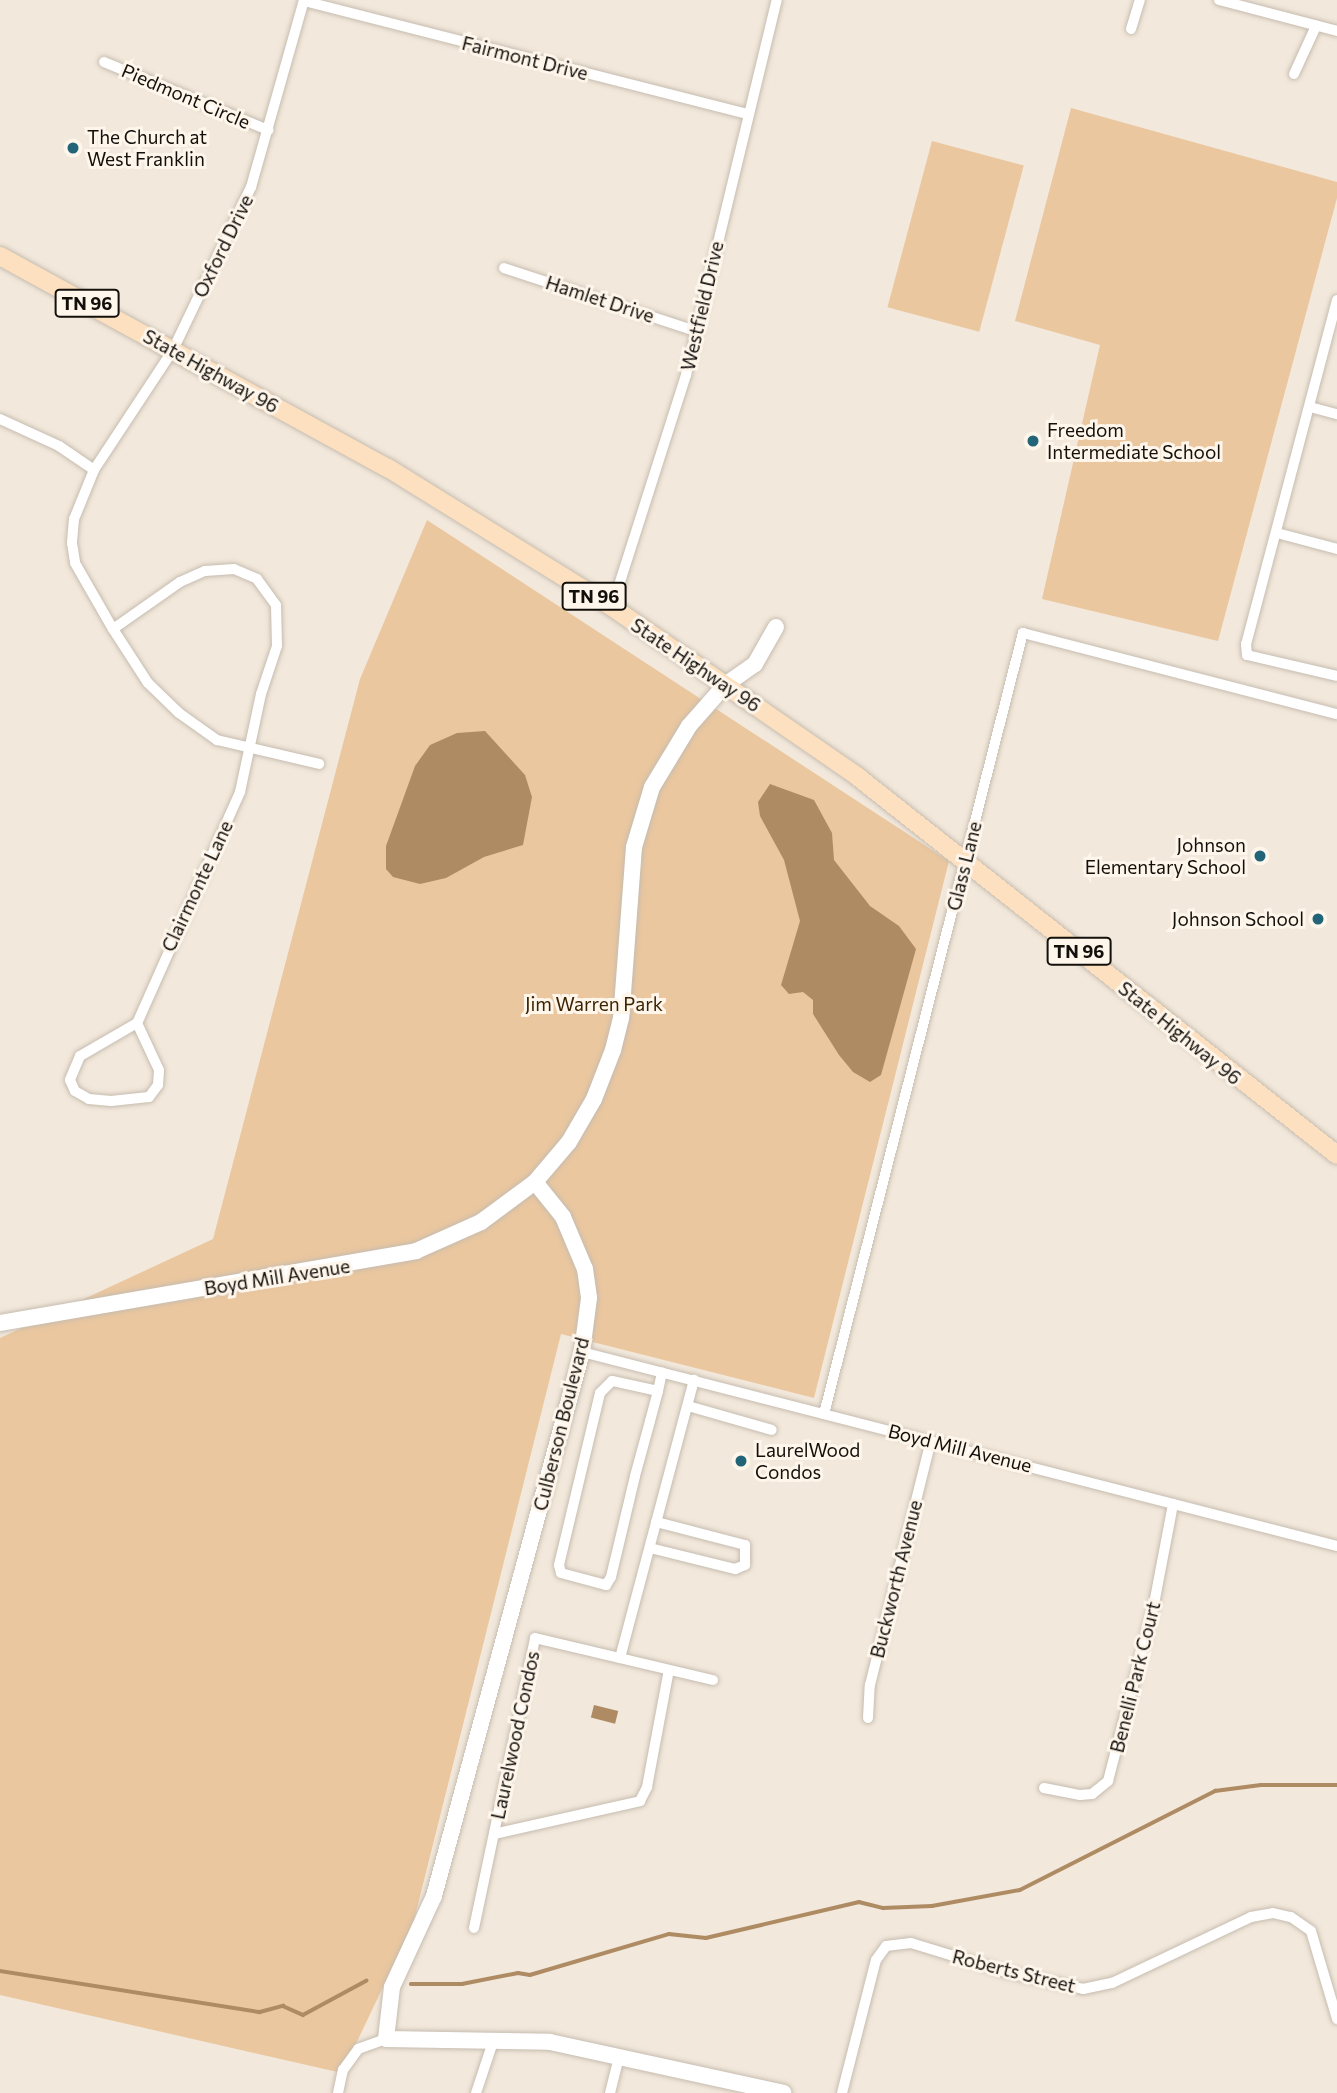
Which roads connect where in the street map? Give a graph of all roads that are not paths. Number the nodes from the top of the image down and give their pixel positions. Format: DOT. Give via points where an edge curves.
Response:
graph roads {
  1 [pos="777,0"];
  2 [pos="1140,0"];
  3 [pos="1219,0"];
  4 [pos="304,1"];
  5 [pos="1316,26"];
  6 [pos="1131,29"];
  7 [pos="1337,31"];
  8 [pos="104,62"];
  9 [pos="1294,74"];
  10 [pos="747,114"];
  11 [pos="268,130"];
  12 [pos="0,256"];
  13 [pos="504,268"];
  14 [pos="1337,300"];
  15 [pos="696,331"];
  16 [pos="173,350"];
  17 [pos="1310,407"];
  18 [pos="1337,414"];
  19 [pos="0,419"];
  20 [pos="94,470"];
  21 [pos="1277,533"];
  22 [pos="1337,549"];
  23 [pos="612,607"];
  24 [pos="776,627"];
  25 [pos="113,629"];
  26 [pos="1337,676"];
  27 [pos="726,684"];
  28 [pos="1337,714"];
  29 [pos="251,746"];
  30 [pos="319,764"];
  31 [pos="966,860"];
  32 [pos="137,1023"];
  33 [pos="1337,1155"];
  34 [pos="535,1182"];
  35 [pos="0,1323"];
  36 [pos="582,1352"];
  37 [pos="662,1372"];
  38 [pos="694,1381"];
  39 [pos="658,1391"];
  40 [pos="688,1406"];
  41 [pos="824,1414"];
  42 [pos="772,1430"];
  43 [pos="931,1441"];
  44 [pos="1173,1504"];
  45 [pos="656,1522"];
  46 [pos="1337,1546"];
  47 [pos="650,1548"];
  48 [pos="620,1658"];
  49 [pos="669,1670"];
  50 [pos="713,1680"];
  51 [pos="868,1718"];
  52 [pos="1044,1788"];
  53 [pos="494,1834"];
  54 [pos="474,1928"];
  55 [pos="1337,2019"];
  56 [pos="386,2039"];
  57 [pos="495,2039"];
  58 [pos="619,2056"];
  59 [pos="338,2093"];
  60 [pos="476,2093"];
  61 [pos="610,2093"];
  62 [pos="784,2093"];
  63 [pos="842,2093"];
  1 -- 10 [label="street, Westfield Drive"];
  2 -- 6 [label="street"];
  3 -- 5 [label="street"];
  4 -- 10 [label="street, Fairmont Drive"];
  4 -- 11 [label="street, Oxford Drive"];
  5 -- 7 [label="street"];
  5 -- 9 [label="street"];
  8 -- 11 [label="street, Piedmont Circle"];
  10 -- 15 [label="street, Westfield Drive"];
  11 -- 16 [label="street, Oxford Drive" via="251,187"];
  12 -- 16 [label="main road, State Highway 96 / TN 96"];
  13 -- 15 [label="street, Hamlet Drive"];
  14 -- 17 [label="street"];
  15 -- 23 [label="street, Westfield Drive"];
  16 -- 20 [label="street, Oxford Drive"];
  16 -- 23 [label="main road, State Highway 96 / TN 96" via="388,468"];
  17 -- 18 [label="street"];
  17 -- 21 [label="street"];
  19 -- 20 [label="street" via="59,446"];
  20 -- 25 [label="street, Oxford Drive" via="74,519 75,564"];
  21 -- 22 [label="street"];
  21 -- 26 [label="street" via="1246,644 1247,655"];
  23 -- 27 [label="main road, State Highway 96 / TN 96"];
  24 -- 27 [label="street" via="755,664"];
  25 -- 29 [label="street, Oxford Drive" via="148,683 179,713 218,740"];
  25 -- 29 [label="street, Clairmonte Lane" via="205,570 234,569 257,579 276,605 277,646"];
  27 -- 31 [label="main road, State Highway 96 / TN 96"];
  27 -- 34 [label="street" via="689,726 643,810 629,886 624,981 613,1050 594,1099 569,1142"];
  28 -- 31 [label="street, Glass Lane" via="1023,633"];
  29 -- 30 [label="street, Oxford Drive"];
  29 -- 32 [label="street, Clairmonte Lane" via="240,792"];
  31 -- 33 [label="main road, State Highway 96 / TN 96"];
  31 -- 41 [label="street, Glass Lane"];
  32 -- 32 [label="street" via="80,1056 70,1080 75,1091 89,1099 111,1101 149,1097 158,1085 159,1070"];
  34 -- 35 [label="street, Boyd Mill Avenue" via="481,1222 416,1251"];
  34 -- 36 [label="street, Culberson Boulevard" via="563,1217 585,1269 589,1298"];
  36 -- 37 [label="street, Boyd Mill Avenue"];
  36 -- 56 [label="street, Culberson Boulevard" via="438,1884 392,1987"];
  37 -- 38 [label="street, Boyd Mill Avenue"];
  37 -- 39 [label="street"];
  38 -- 40 [label="street"];
  38 -- 41 [label="street, Boyd Mill Avenue"];
  39 -- 39 [label="street" via="611,1577 606,1585 561,1573 559,1565 600,1393 612,1381"];
  40 -- 42 [label="street"];
  40 -- 45 [label="street"];
  41 -- 43 [label="street, Boyd Mill Avenue"];
  43 -- 44 [label="street, Boyd Mill Avenue"];
  43 -- 51 [label="street, Buckworth Avenue" via="870,1685"];
  44 -- 46 [label="street, Boyd Mill Avenue"];
  44 -- 52 [label="street, Benelli Park Court" via="1154,1604 1108,1781 1092,1794"];
  45 -- 47 [label="street"];
  45 -- 47 [label="street" via="745,1545 745,1565 735,1569"];
  47 -- 48 [label="street"];
  48 -- 49 [label="street, Laurelwood Condos"];
  48 -- 53 [label="street, Laurelwood Condos" via="535,1638"];
  49 -- 50 [label="street, Laurelwood Condos"];
  49 -- 53 [label="street, Laurelwood Condos" via="647,1787 640,1801"];
  53 -- 54 [label="street, Laurelwood Condos"];
  55 -- 63 [label="street, Roberts Street" via="1311,1931 1292,1917 1273,1913 1251,1917 1112,1983 1083,1989 911,1943 886,1946 876,1960"];
  56 -- 57 [label="street"];
  56 -- 59 [label="street" via="358,2049 343,2070"];
  57 -- 58 [label="street" via="550,2042"];
  57 -- 60 [label="street"];
  58 -- 61 [label="street"];
  58 -- 62 [label="street"];
}
